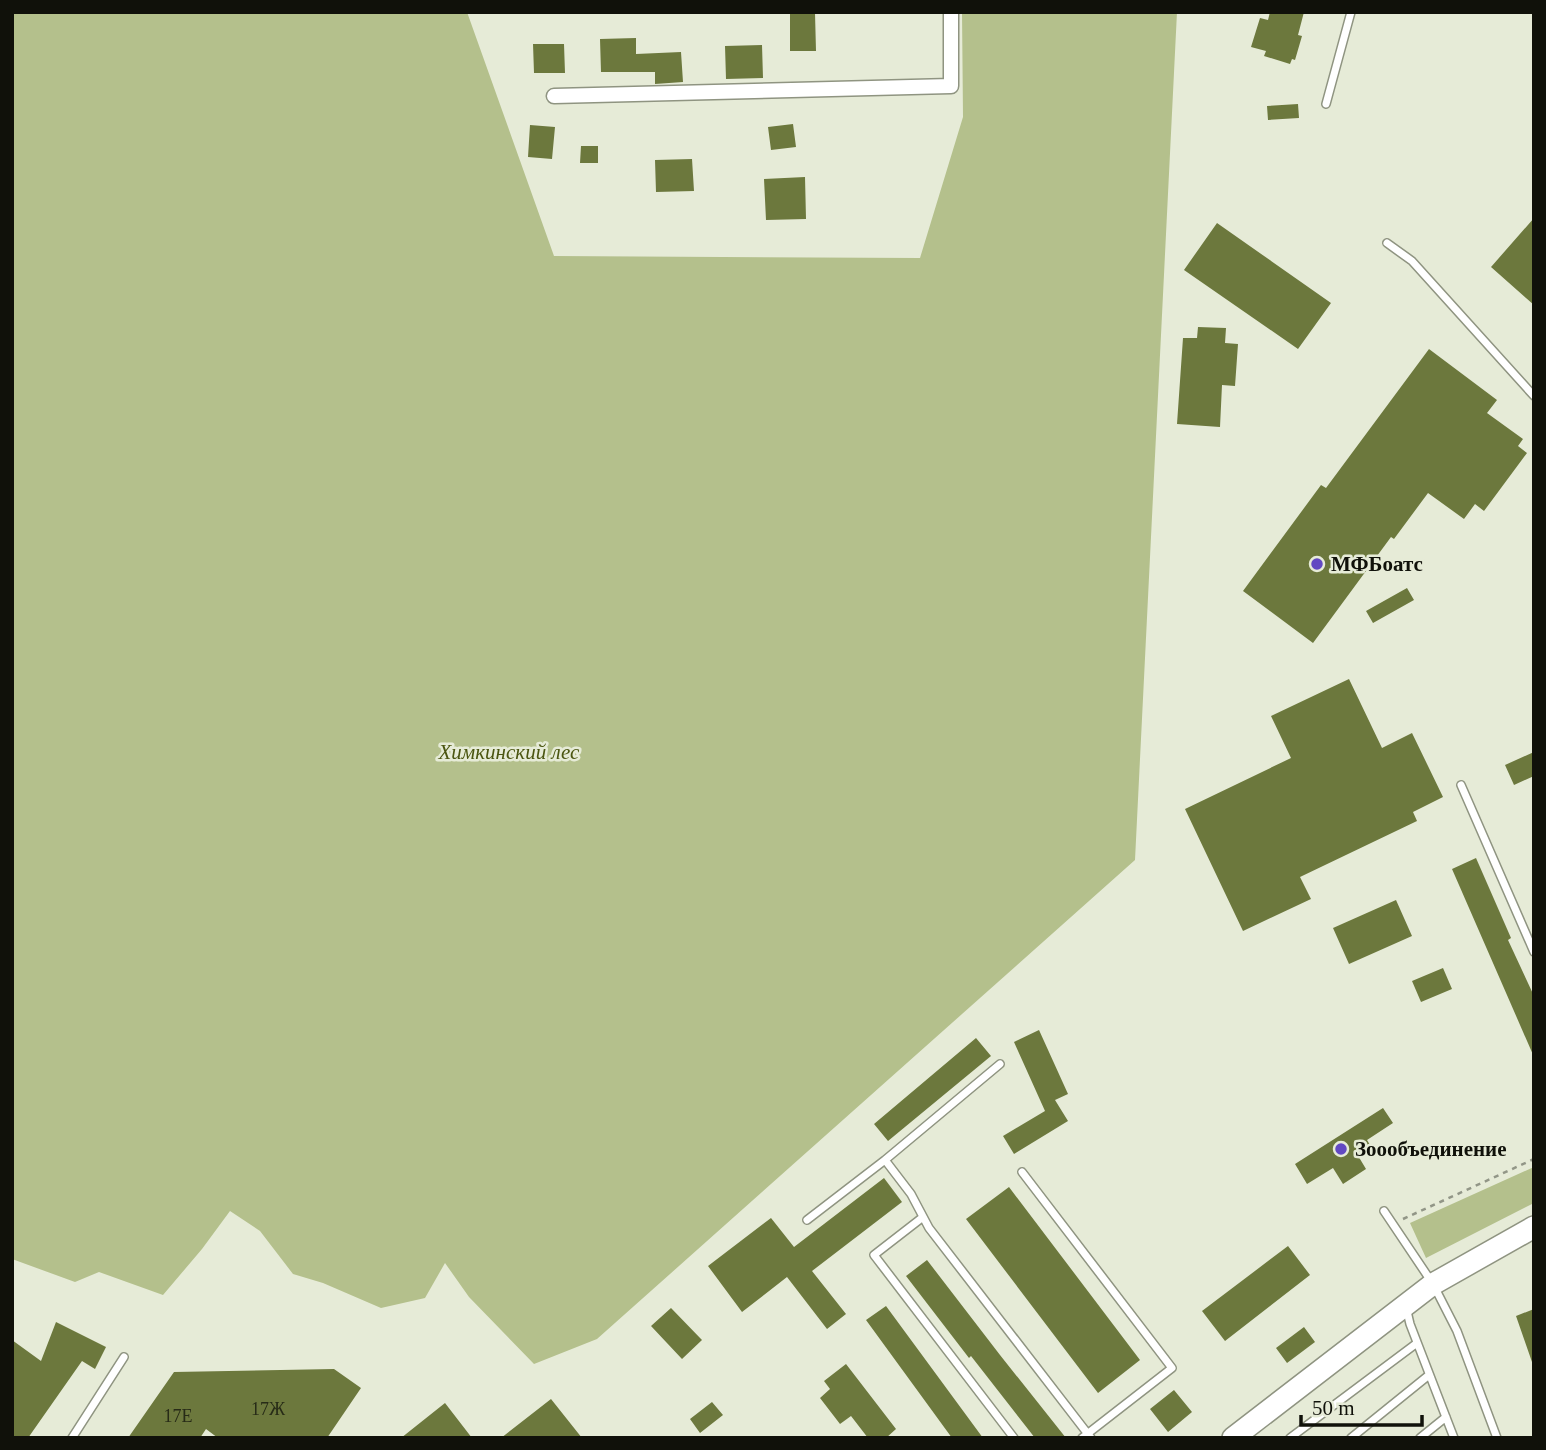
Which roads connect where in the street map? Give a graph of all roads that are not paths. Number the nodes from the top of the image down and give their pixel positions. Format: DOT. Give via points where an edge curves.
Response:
graph roads {
  1 [pos="951,12"];
  2 [pos="1351,12"];
  3 [pos="554,96"];
  4 [pos="1326,104"];
  5 [pos="1387,243"];
  6 [pos="1534,396"];
  7 [pos="1461,785"];
  8 [pos="1534,952"];
  9 [pos="1000,1064"];
  10 [pos="886,1160"];
  11 [pos="1022,1172"];
  12 [pos="1384,1211"];
  13 [pos="923,1217"];
  14 [pos="807,1220"];
  15 [pos="1534,1227"];
  16 [pos="1433,1284"];
  17 [pos="1405,1304"];
  18 [pos="1417,1343"];
  19 [pos="124,1357"];
  20 [pos="1429,1375"];
  21 [pos="1446,1417"];
  22 [pos="1087,1436"];
  23 [pos="72,1438"];
  24 [pos="1014,1438"];
  25 [pos="1233,1438"];
  26 [pos="1290,1438"];
  27 [pos="1351,1438"];
  28 [pos="1420,1438"];
  29 [pos="1454,1438"];
  30 [pos="1497,1438"];
  1 -- 3 [label="street" via="951,86"];
  2 -- 4 [label="lane"];
  5 -- 6 [label="lane" via="1412,261"];
  7 -- 8 [label="lane"];
  9 -- 10 [label="lane"];
  10 -- 13 [label="lane"];
  10 -- 14 [label="lane"];
  11 -- 22 [label="lane" via="1172,1368"];
  12 -- 16 [label="lane"];
  13 -- 22 [label="lane"];
  13 -- 24 [label="lane" via="874,1255"];
  15 -- 16 [label="street"];
  16 -- 17 [label="street"];
  16 -- 30 [label="lane" via="1457,1331"];
  17 -- 18 [label="lane"];
  17 -- 25 [label="street"];
  18 -- 20 [label="lane"];
  18 -- 26 [label="lane"];
  19 -- 23 [label="lane"];
  20 -- 21 [label="lane"];
  20 -- 27 [label="lane"];
  21 -- 28 [label="lane"];
  21 -- 29 [label="lane"];
}
